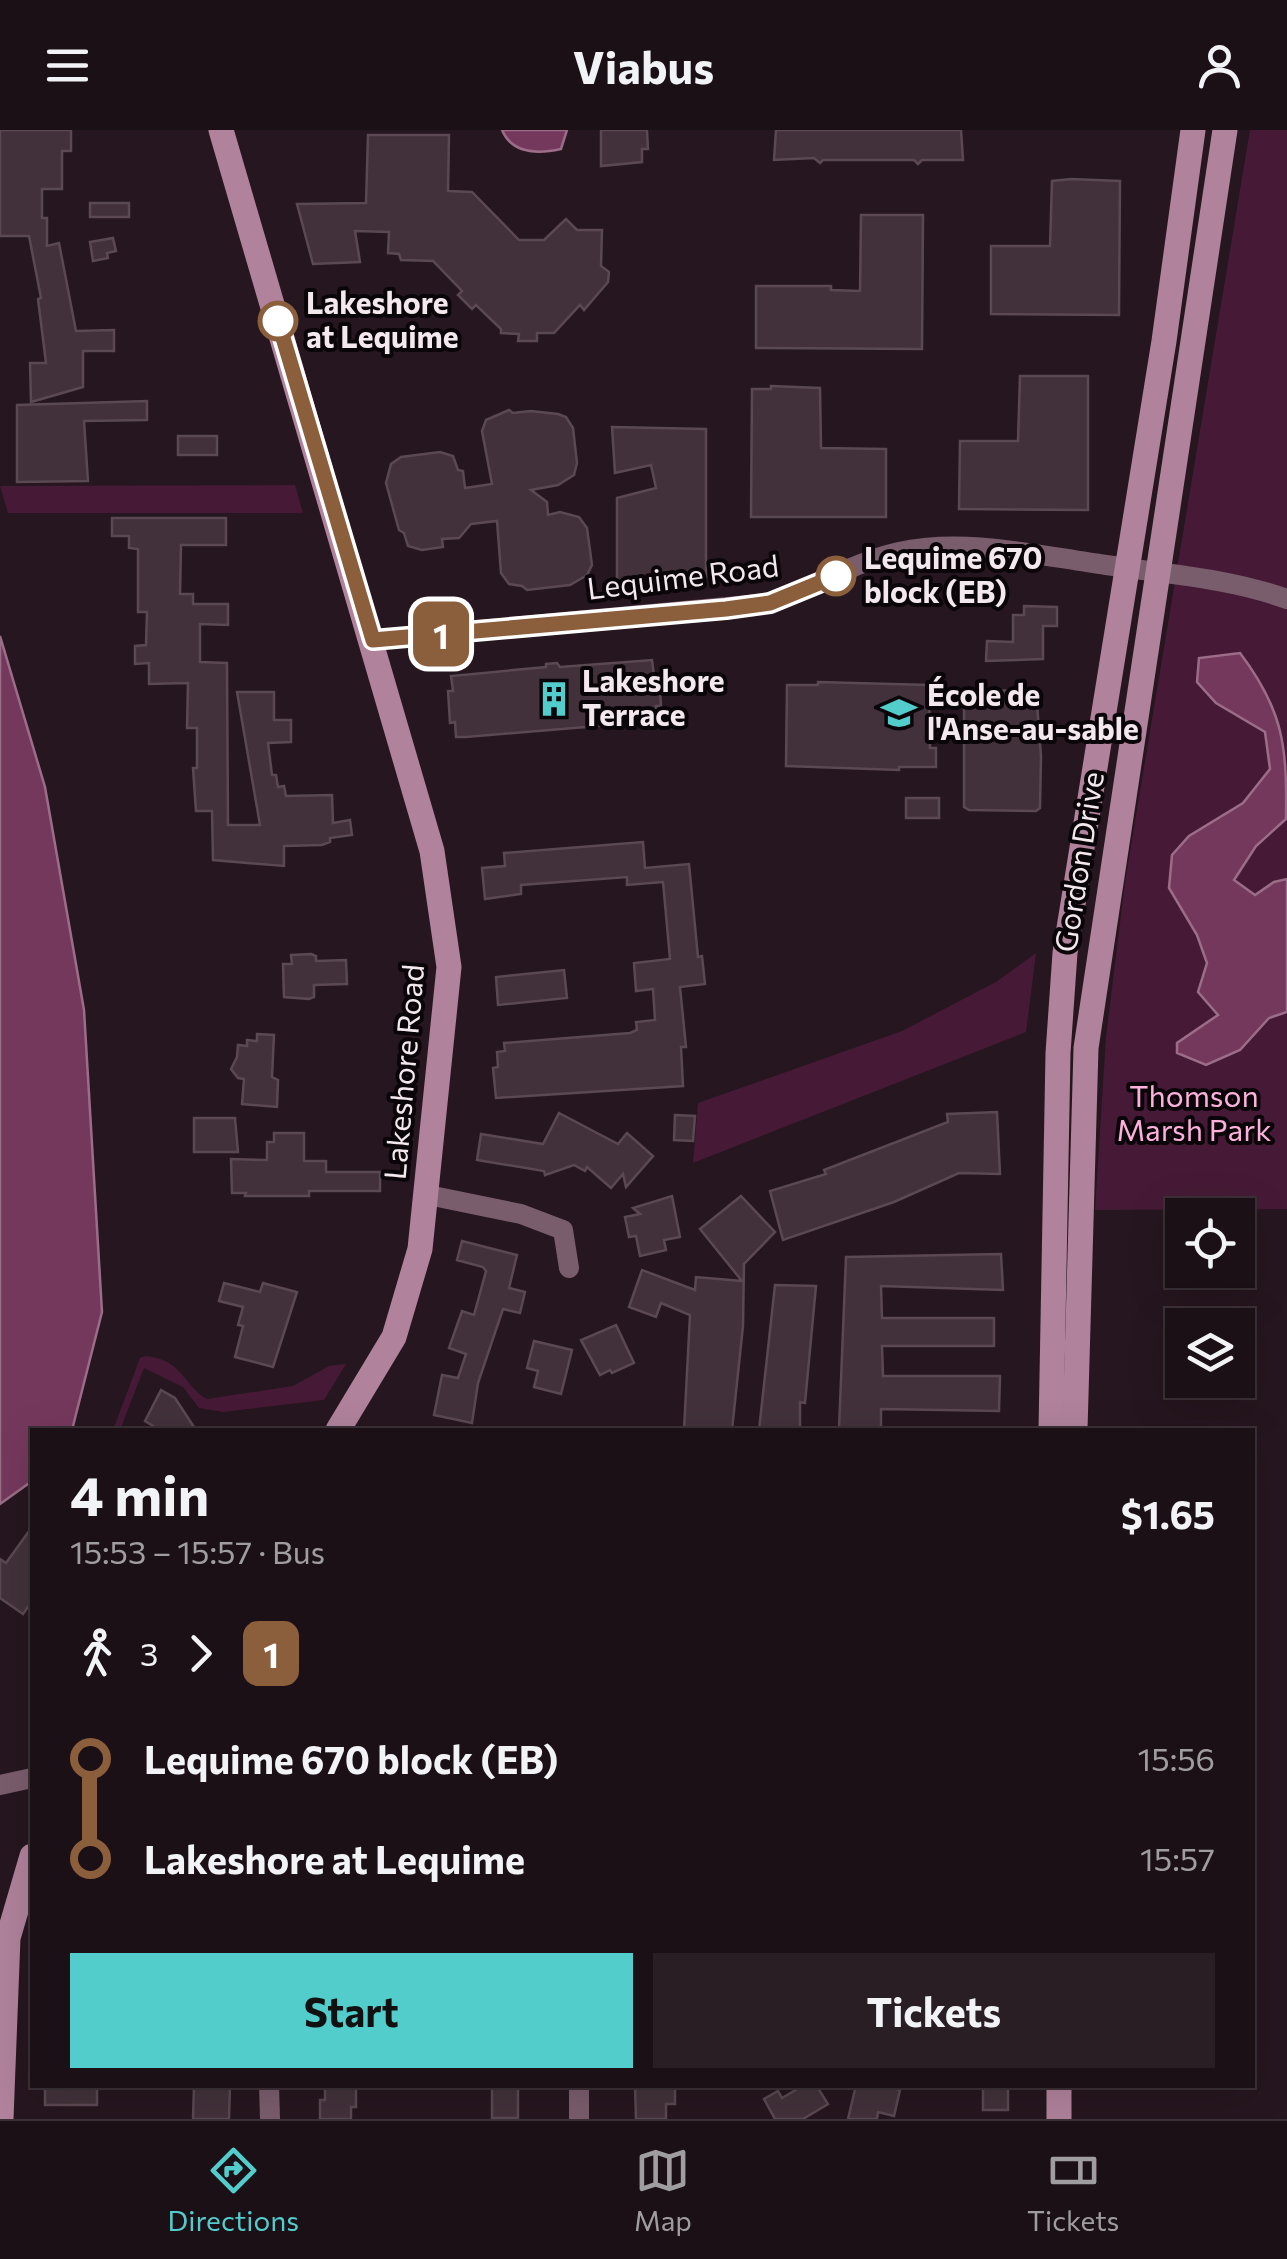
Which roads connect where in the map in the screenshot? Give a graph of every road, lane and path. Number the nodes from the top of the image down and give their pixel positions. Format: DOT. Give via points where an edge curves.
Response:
graph roads {
  1 [pos="221,130"];
  2 [pos="1193,130"];
  3 [pos="1224,130"];
  4 [pos="1126,568"];
  5 [pos="1157,573"];
  6 [pos="1287,599"];
  7 [pos="373,640"];
  8 [pos="428,1196"];
  9 [pos="569,1268"];
  10 [pos="339,1428"];
  11 [pos="1051,1428"];
  12 [pos="1075,1428"];
  13 [pos="30,1778"];
  14 [pos="0,1785"];
  15 [pos="30,1863"];
  16 [pos="269,2088"];
  17 [pos="579,2088"];
  18 [pos="1059,2088"];
  19 [pos="2,2119"];
  20 [pos="270,2119"];
  21 [pos="579,2119"];
  22 [pos="1059,2119"];
  1 -- 7 [label="main road, Lakeshore Road"];
  2 -- 4 [label="main road, Gordon Drive"];
  3 -- 5 [label="main road, Gordon Drive"];
  4 -- 5 [label="street, Lequime Road"];
  4 -- 7 [label="street, Lequime Road" via="980,548 900,551 770,603"];
  4 -- 11 [label="main road, Gordon Drive" via="1065,953"];
  5 -- 6 [label="street, Lequime Road" via="1224,580"];
  5 -- 12 [label="main road, Gordon Drive" via="1086,1048"];
  7 -- 8 [label="main road, Lakeshore Road" via="432,850 449,968"];
  8 -- 9 [label="street" via="521,1214 563,1230"];
  8 -- 10 [label="main road, Lakeshore Road" via="394,1337"];
  13 -- 14 [label="street"];
  15 -- 19 [label="main road" via="8,1938"];
  16 -- 20 [label="street"];
  17 -- 21 [label="street"];
  18 -- 22 [label="main road"];
}
